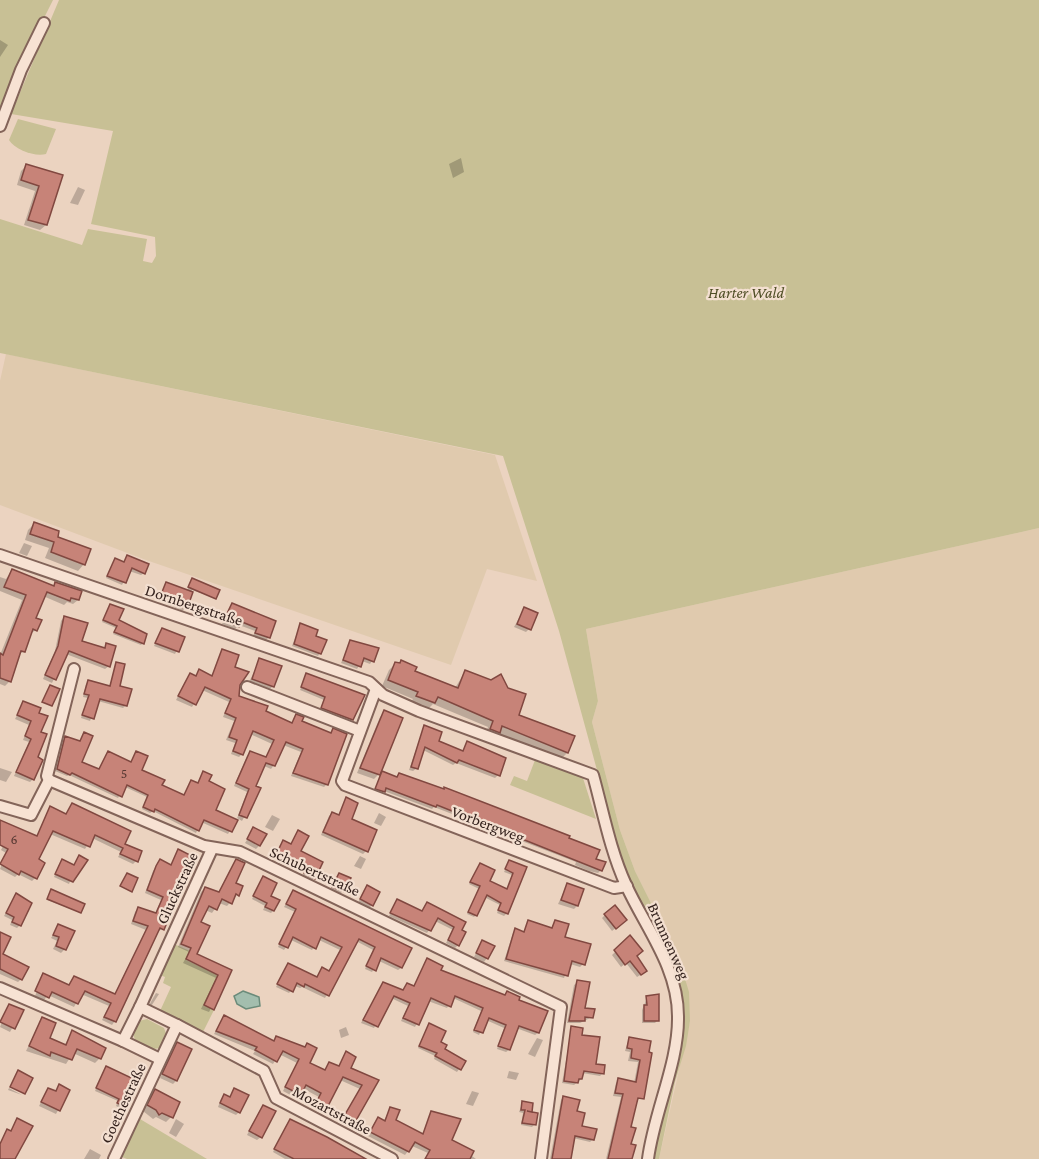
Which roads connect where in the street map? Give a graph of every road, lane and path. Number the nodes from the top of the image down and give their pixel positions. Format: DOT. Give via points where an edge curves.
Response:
graph roads {
  1 [pos="44,24"];
  2 [pos="0,126"];
  3 [pos="0,555"];
  4 [pos="74,669"];
  5 [pos="247,687"];
  6 [pos="376,689"];
  7 [pos="360,731"];
  8 [pos="593,775"];
  9 [pos="49,780"];
  10 [pos="0,806"];
  11 [pos="212,849"];
  12 [pos="627,886"];
  13 [pos="0,988"];
  14 [pos="140,1006"];
  15 [pos="177,1025"];
  16 [pos="123,1041"];
  17 [pos="160,1059"];
  18 [pos="114,1159"];
  19 [pos="392,1159"];
  20 [pos="541,1159"];
  21 [pos="648,1159"];
  1 -- 2 [label="street"];
  3 -- 6 [label="street, Dornbergstraße" via="369,681"];
  4 -- 9 [label="street"];
  5 -- 7 [label="street"];
  6 -- 7 [label="street"];
  6 -- 8 [label="street, Dornbergstraße" via="419,711"];
  7 -- 12 [label="street, Vorbergweg" via="342,781 345,785 614,888"];
  8 -- 12 [label="street, Brunnenweg"];
  9 -- 10 [label="street" via="31,815"];
  9 -- 11 [label="street, Schubertstraße"];
  11 -- 14 [label="street, Gluckstraße"];
  11 -- 20 [label="street, Schubertstraße" via="240,852 561,1007"];
  12 -- 21 [label="street, Brunnenweg" via="661,952 678,1008 674,1052"];
  13 -- 16 [label="street"];
  14 -- 15 [label="street, Mozartstraße"];
  14 -- 16 [label="street, Gluckstraße"];
  15 -- 17 [label="street, Goethestraße"];
  15 -- 19 [label="street, Mozartstraße" via="264,1071 276,1098"];
  16 -- 17 [label="street"];
  17 -- 18 [label="street, Goethestraße"];
}
